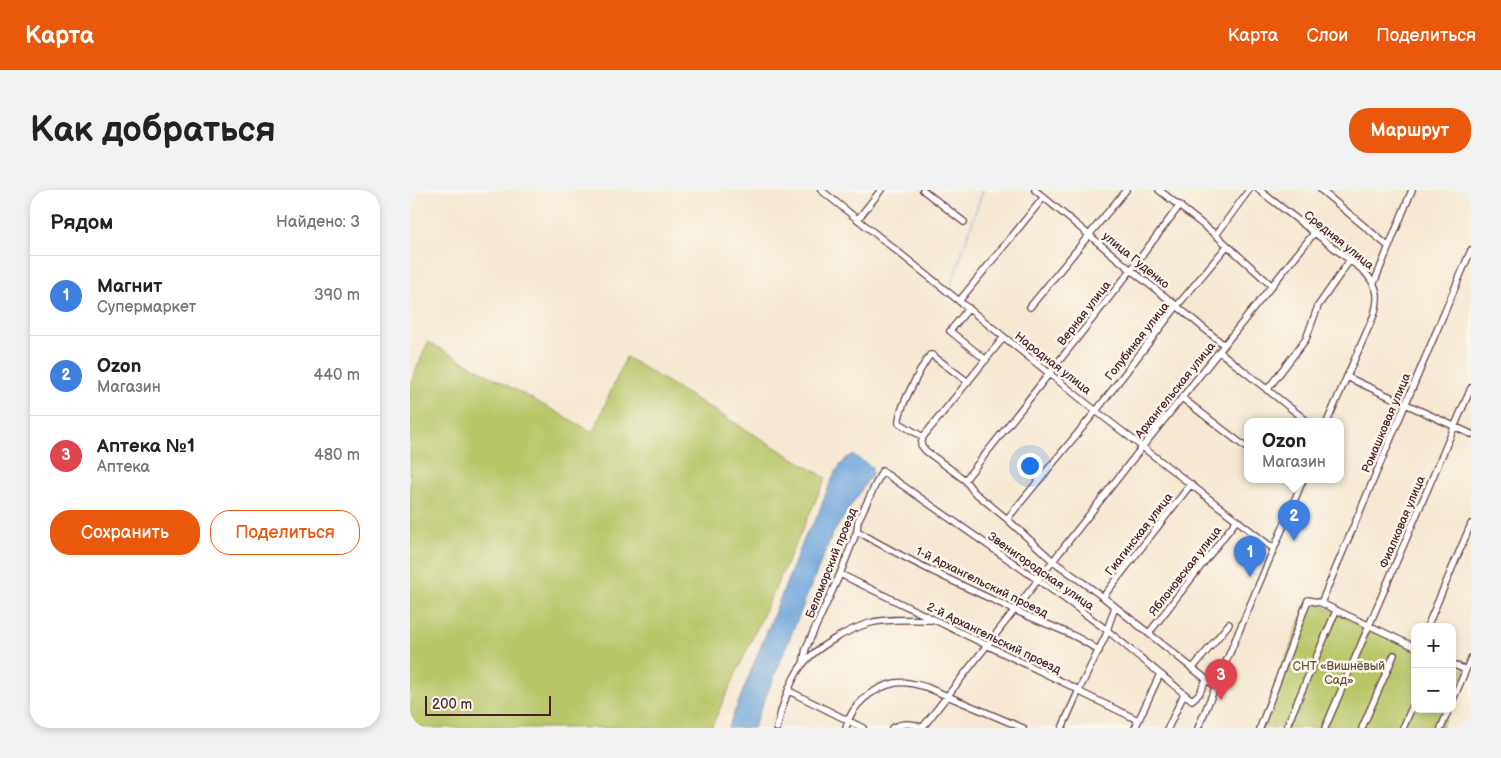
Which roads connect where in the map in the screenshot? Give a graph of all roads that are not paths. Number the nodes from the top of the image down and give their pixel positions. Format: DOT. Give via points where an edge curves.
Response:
graph roads {
  1 [pos="821,190"];
  2 [pos="881,190"];
  3 [pos="923,190"];
  4 [pos="1035,190"];
  5 [pos="1126,190"];
  6 [pos="1158,190"];
  7 [pos="1249,190"];
  8 [pos="1259,190"];
  9 [pos="1321,190"];
  10 [pos="1412,190"];
  11 [pos="1044,197"];
  12 [pos="1180,205"];
  13 [pos="858,219"];
  14 [pos="964,222"];
  15 [pos="1314,232"];
  16 [pos="1089,234"];
  17 [pos="1216,235"];
  18 [pos="1227,246"];
  19 [pos="1389,247"];
  20 [pos="1471,250"];
  21 [pos="1350,260"];
  22 [pos="1131,270"];
  23 [pos="1374,283"];
  24 [pos="1272,286"];
  25 [pos="960,300"];
  26 [pos="1177,306"];
  27 [pos="1030,307"];
  28 [pos="969,308"];
  29 [pos="1004,337"];
  30 [pos="1224,345"];
  31 [pos="1220,352"];
  32 [pos="986,360"];
  33 [pos="1050,373"];
  34 [pos="1347,377"];
  35 [pos="968,382"];
  36 [pos="1471,388"];
  37 [pos="1267,390"];
  38 [pos="1182,398"];
  39 [pos="1405,404"];
  40 [pos="1096,411"];
  41 [pos="1303,418"];
  42 [pos="1329,418"];
  43 [pos="1454,427"];
  44 [pos="1471,434"];
  45 [pos="923,437"];
  46 [pos="1143,446"];
  47 [pos="1244,446"];
  48 [pos="882,471"];
  49 [pos="965,480"];
  50 [pos="1292,483"];
  51 [pos="1302,483"];
  52 [pos="1191,484"];
  53 [pos="1299,489"];
  54 [pos="1007,519"];
  55 [pos="1236,521"];
  56 [pos="1471,524"];
  57 [pos="857,531"];
  58 [pos="1274,549"];
  59 [pos="1053,561"];
  60 [pos="840,574"];
  61 [pos="1037,581"];
  62 [pos="1102,597"];
  63 [pos="1321,603"];
  64 [pos="1115,607"];
  65 [pos="1015,610"];
  66 [pos="1336,611"];
  67 [pos="933,620"];
  68 [pos="1429,623"];
  69 [pos="1229,624"];
  70 [pos="1368,626"];
  71 [pos="1108,631"];
  72 [pos="1149,633"];
  73 [pos="1411,645"];
  74 [pos="987,646"];
  75 [pos="1099,651"];
  76 [pos="1394,655"];
  77 [pos="1471,658"];
  78 [pos="803,664"];
  79 [pos="1456,666"];
  80 [pos="1192,669"];
  81 [pos="1466,670"];
  82 [pos="1160,674"];
  83 [pos="1206,680"];
  84 [pos="1216,687"];
  85 [pos="1079,690"];
  86 [pos="789,691"];
  87 [pos="1456,693"];
  88 [pos="1184,694"];
  89 [pos="948,695"];
  90 [pos="1411,709"];
  91 [pos="1447,713"];
  92 [pos="848,720"];
  93 [pos="1138,720"];
  94 [pos="1201,727"];
  95 [pos="777,728"];
  96 [pos="846,728"];
  97 [pos="863,728"];
  98 [pos="892,728"];
  99 [pos="923,728"];
  100 [pos="1023,728"];
  101 [pos="1062,728"];
  102 [pos="1135,728"];
  103 [pos="1168,728"];
  104 [pos="1260,728"];
  105 [pos="1286,728"];
  106 [pos="1325,728"];
  107 [pos="1362,728"];
  108 [pos="1403,728"];
  109 [pos="1441,728"];
  1 -- 13 [label="street, Народная улица"];
  2 -- 13 [label="street"];
  3 -- 14 [label="street"];
  4 -- 11 [label="street, улица Гуденко"];
  5 -- 16 [label="street"];
  6 -- 12 [label="street"];
  7 -- 17 [label="street"];
  8 -- 15 [label="street, Средняя улица"];
  9 -- 19 [label="street"];
  10 -- 19 [label="street"];
  11 -- 16 [label="street, улица Гуденко"];
  11 -- 25 [label="street"];
  12 -- 17 [label="street"];
  12 -- 22 [label="street, Верная улица"];
  13 -- 25 [label="street, Народная улица"];
  15 -- 21 [label="street, Средняя улица"];
  15 -- 24 [label="street, Архангельская улица"];
  16 -- 22 [label="street, улица Гуденко"];
  16 -- 27 [label="street"];
  17 -- 18 [label="street"];
  18 -- 24 [label="street"];
  18 -- 26 [label="street, Голубиная улица"];
  19 -- 23 [label="street"];
  20 -- 39 [label="street, Ромашковая улица"];
  21 -- 23 [label="street, Средняя улица"];
  21 -- 37 [label="street" via="1318,306 1306,339"];
  22 -- 26 [label="street, улица Гуденко"];
  22 -- 33 [label="street, Верная улица"];
  23 -- 34 [label="street, Средняя улица" via="1378,302"];
  24 -- 30 [label="street, Архангельская улица"];
  25 -- 28 [label="street, Народная улица"];
  26 -- 30 [label="street, улица Гуденко"];
  26 -- 40 [label="street, Голубиная улица"];
  28 -- 29 [label="street, Народная улица"];
  28 -- 32 [label="street" via="950,333"];
  29 -- 32 [label="street"];
  29 -- 33 [label="street, Народная улица"];
  30 -- 31 [label="street, Архангельская улица"];
  31 -- 37 [label="street"];
  31 -- 38 [label="street, Архангельская улица"];
  32 -- 35 [label="street"];
  33 -- 40 [label="street, Народная улица"];
  33 -- 49 [label="street, Верная улица"];
  34 -- 39 [label="street"];
  34 -- 42 [label="street"];
  35 -- 45 [label="street"];
  35 -- 45 [label="street" via="930,355 898,418 899,423"];
  36 -- 43 [label="street, Фиалковая улица"];
  37 -- 41 [label="street"];
  38 -- 46 [label="street, Архангельская улица"];
  38 -- 47 [label="street"];
  39 -- 43 [label="street"];
  39 -- 63 [label="street, Ромашковая улица"];
  40 -- 46 [label="street, Народная улица"];
  40 -- 54 [label="street, Голубиная улица"];
  43 -- 44 [label="street"];
  43 -- 70 [label="street, Фиалковая улица"];
  45 -- 49 [label="street, Звенигородская улица" via="921,445 926,451"];
  46 -- 52 [label="street, Народная улица"];
  46 -- 59 [label="street, Архангельская улица"];
  48 -- 57 [label="street, Беломорский проезд" via="858,521"];
  48 -- 61 [label="street, Звенигородская улица"];
  49 -- 54 [label="street, Звенигородская улица" via="973,491"];
  50 -- 53 [label="street"];
  51 -- 53 [label="street"];
  52 -- 55 [label="street, Народная улица"];
  52 -- 62 [label="street, Гиагинская улица"];
  53 -- 58 [label="street"];
  54 -- 59 [label="street, Звенигородская улица"];
  55 -- 58 [label="street, Народная улица"];
  55 -- 72 [label="street, Яблоновская улица"];
  56 -- 68 [label="street"];
  57 -- 60 [label="street, Беломорский проезд"];
  57 -- 65 [label="street, 1-й Архангельский проезд"];
  58 -- 84 [label="street"];
  59 -- 61 [label="street, Архангельская улица"];
  59 -- 62 [label="street, Звенигородская улица"];
  60 -- 67 [label="street, 2-й Архангельский проезд"];
  60 -- 78 [label="street, Беломорский проезд" via="806,648"];
  61 -- 65 [label="street"];
  61 -- 71 [label="street, Звенигородская улица"];
  62 -- 64 [label="street, Звенигородская улица"];
  63 -- 66 [label="street"];
  63 -- 104 [label="street" via="1307,601"];
  64 -- 71 [label="street"];
  64 -- 72 [label="street, Звенигородская улица"];
  65 -- 74 [label="street"];
  65 -- 75 [label="street, 1-й Архангельский проезд"];
  66 -- 70 [label="street"];
  66 -- 105 [label="street"];
  67 -- 74 [label="street, 2-й Архангельский проезд"];
  67 -- 78 [label="street, Беломорский проезд" via="872,623 852,630 817,651"];
  69 -- 80 [label="street"];
  70 -- 73 [label="street"];
  70 -- 106 [label="street, Фиалковая улица"];
  71 -- 75 [label="street"];
  71 -- 82 [label="street, Звенигородская улица"];
  72 -- 80 [label="street, Звенигородская улица"];
  74 -- 85 [label="street, 2-й Архангельский проезд"];
  74 -- 89 [label="street"];
  75 -- 85 [label="street"];
  76 -- 107 [label="street"];
  77 -- 81 [label="street"];
  78 -- 86 [label="street, Беломорский проезд"];
  79 -- 81 [label="street"];
  80 -- 83 [label="street, Звенигородская улица"];
  81 -- 87 [label="street"];
  82 -- 88 [label="street, Звенигородская улица"];
  82 -- 93 [label="street"];
  83 -- 84 [label="street, Звенигородская улица"];
  83 -- 88 [label="street" via="1192,700"];
  84 -- 94 [label="street"];
  85 -- 93 [label="street, 2-й Архангельский проезд"];
  85 -- 101 [label="street"];
  86 -- 92 [label="street"];
  86 -- 95 [label="street, Беломорский проезд"];
  88 -- 103 [label="street"];
  89 -- 92 [label="street" via="914,684 896,683 864,698"];
  89 -- 99 [label="street"];
  89 -- 100 [label="street"];
  90 -- 108 [label="street"];
  91 -- 109 [label="street"];
  92 -- 96 [label="street"];
  92 -- 97 [label="street"];
  93 -- 102 [label="street"];
  98 -- 99 [label="street" via="904,724"];
}
